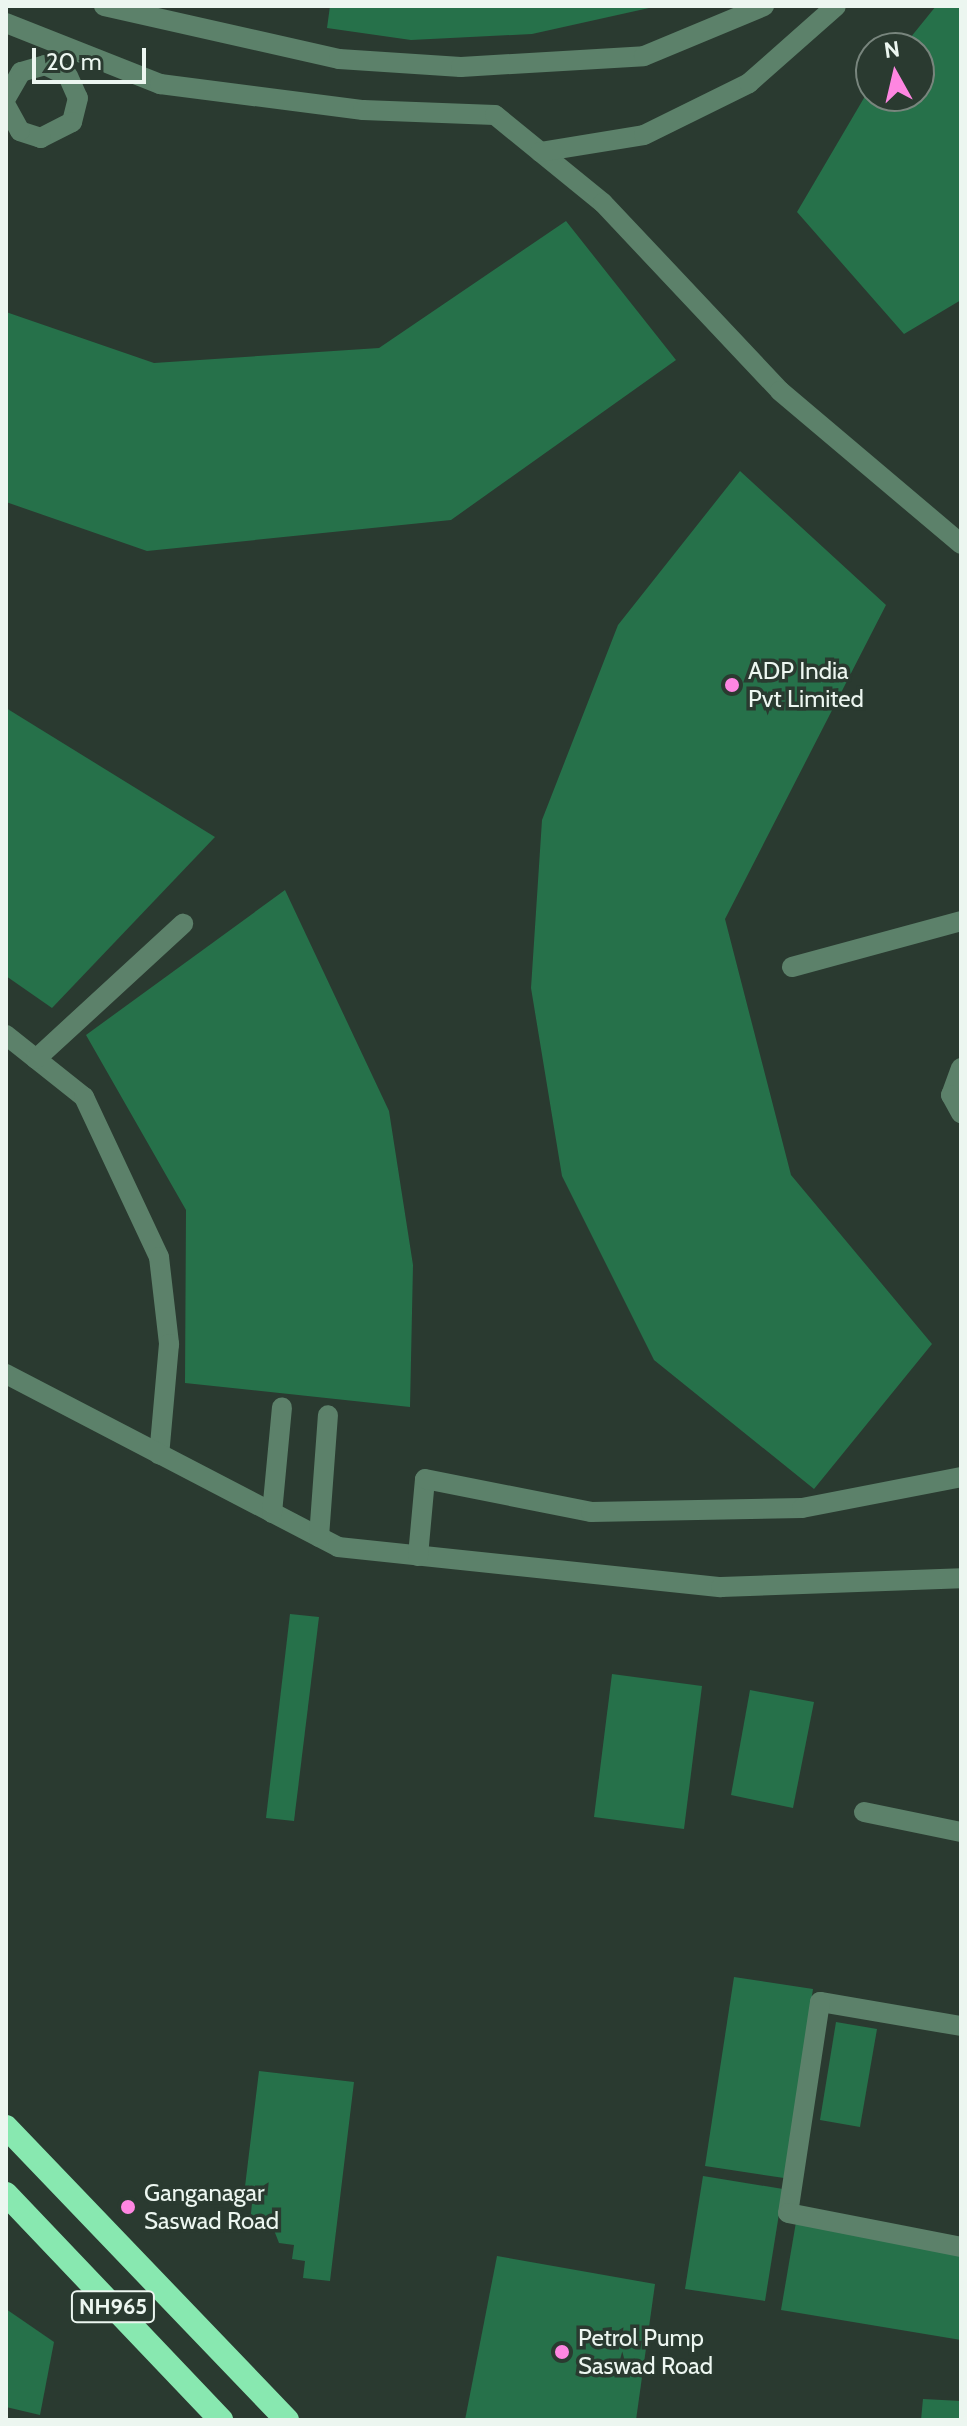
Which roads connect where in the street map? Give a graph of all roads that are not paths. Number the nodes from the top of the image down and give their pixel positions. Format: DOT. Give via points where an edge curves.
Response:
graph roads {
  1 [pos="104,6"];
  2 [pos="764,6"];
  3 [pos="836,6"];
  4 [pos="6,23"];
  5 [pos="68,48"];
  6 [pos="48,66"];
  7 [pos="6,90"];
  8 [pos="6,98"];
  9 [pos="6,106"];
  10 [pos="540,152"];
  11 [pos="961,544"];
  12 [pos="961,921"];
  13 [pos="183,924"];
  14 [pos="792,967"];
  15 [pos="6,1035"];
  16 [pos="36,1059"];
  17 [pos="961,1068"];
  18 [pos="961,1113"];
  19 [pos="6,1374"];
  20 [pos="282,1407"];
  21 [pos="328,1415"];
  22 [pos="159,1455"];
  23 [pos="961,1477"];
  24 [pos="272,1513"];
  25 [pos="319,1537"];
  26 [pos="418,1556"];
  27 [pos="961,1578"];
  28 [pos="864,1812"];
  29 [pos="961,1832"];
  30 [pos="961,2026"];
  31 [pos="6,2127"];
  32 [pos="6,2194"];
  33 [pos="961,2247"];
  34 [pos="221,2420"];
  35 [pos="287,2420"];
  1 -- 2 [label="street" via="339,59 461,67 644,56"];
  3 -- 10 [label="street" via="749,83 657,129"];
  4 -- 5 [label="street"];
  5 -- 6 [label="street"];
  5 -- 10 [label="street" via="160,84 363,110 495,115"];
  6 -- 7 [label="street" via="21,72"];
  6 -- 9 [label="street" via="68,76 78,98 63,131 30,136 12,123"];
  7 -- 8 [label="street"];
  10 -- 11 [label="street" via="603,203 780,391"];
  12 -- 14 [label="street"];
  13 -- 16 [label="street"];
  15 -- 16 [label="street"];
  16 -- 22 [label="street" via="84,1097 159,1257 169,1344"];
  17 -- 18 [label="street" via="951,1095"];
  19 -- 22 [label="street"];
  20 -- 24 [label="street"];
  21 -- 25 [label="street"];
  22 -- 24 [label="street"];
  23 -- 26 [label="street" via="802,1508 591,1512 425,1479"];
  24 -- 25 [label="street"];
  25 -- 26 [label="street" via="338,1547"];
  26 -- 27 [label="street" via="721,1587"];
  28 -- 29 [label="street"];
  30 -- 33 [label="street" via="820,2002 788,2213"];
  31 -- 35 [label="highway"];
  32 -- 34 [label="highway, NH965"];
}
